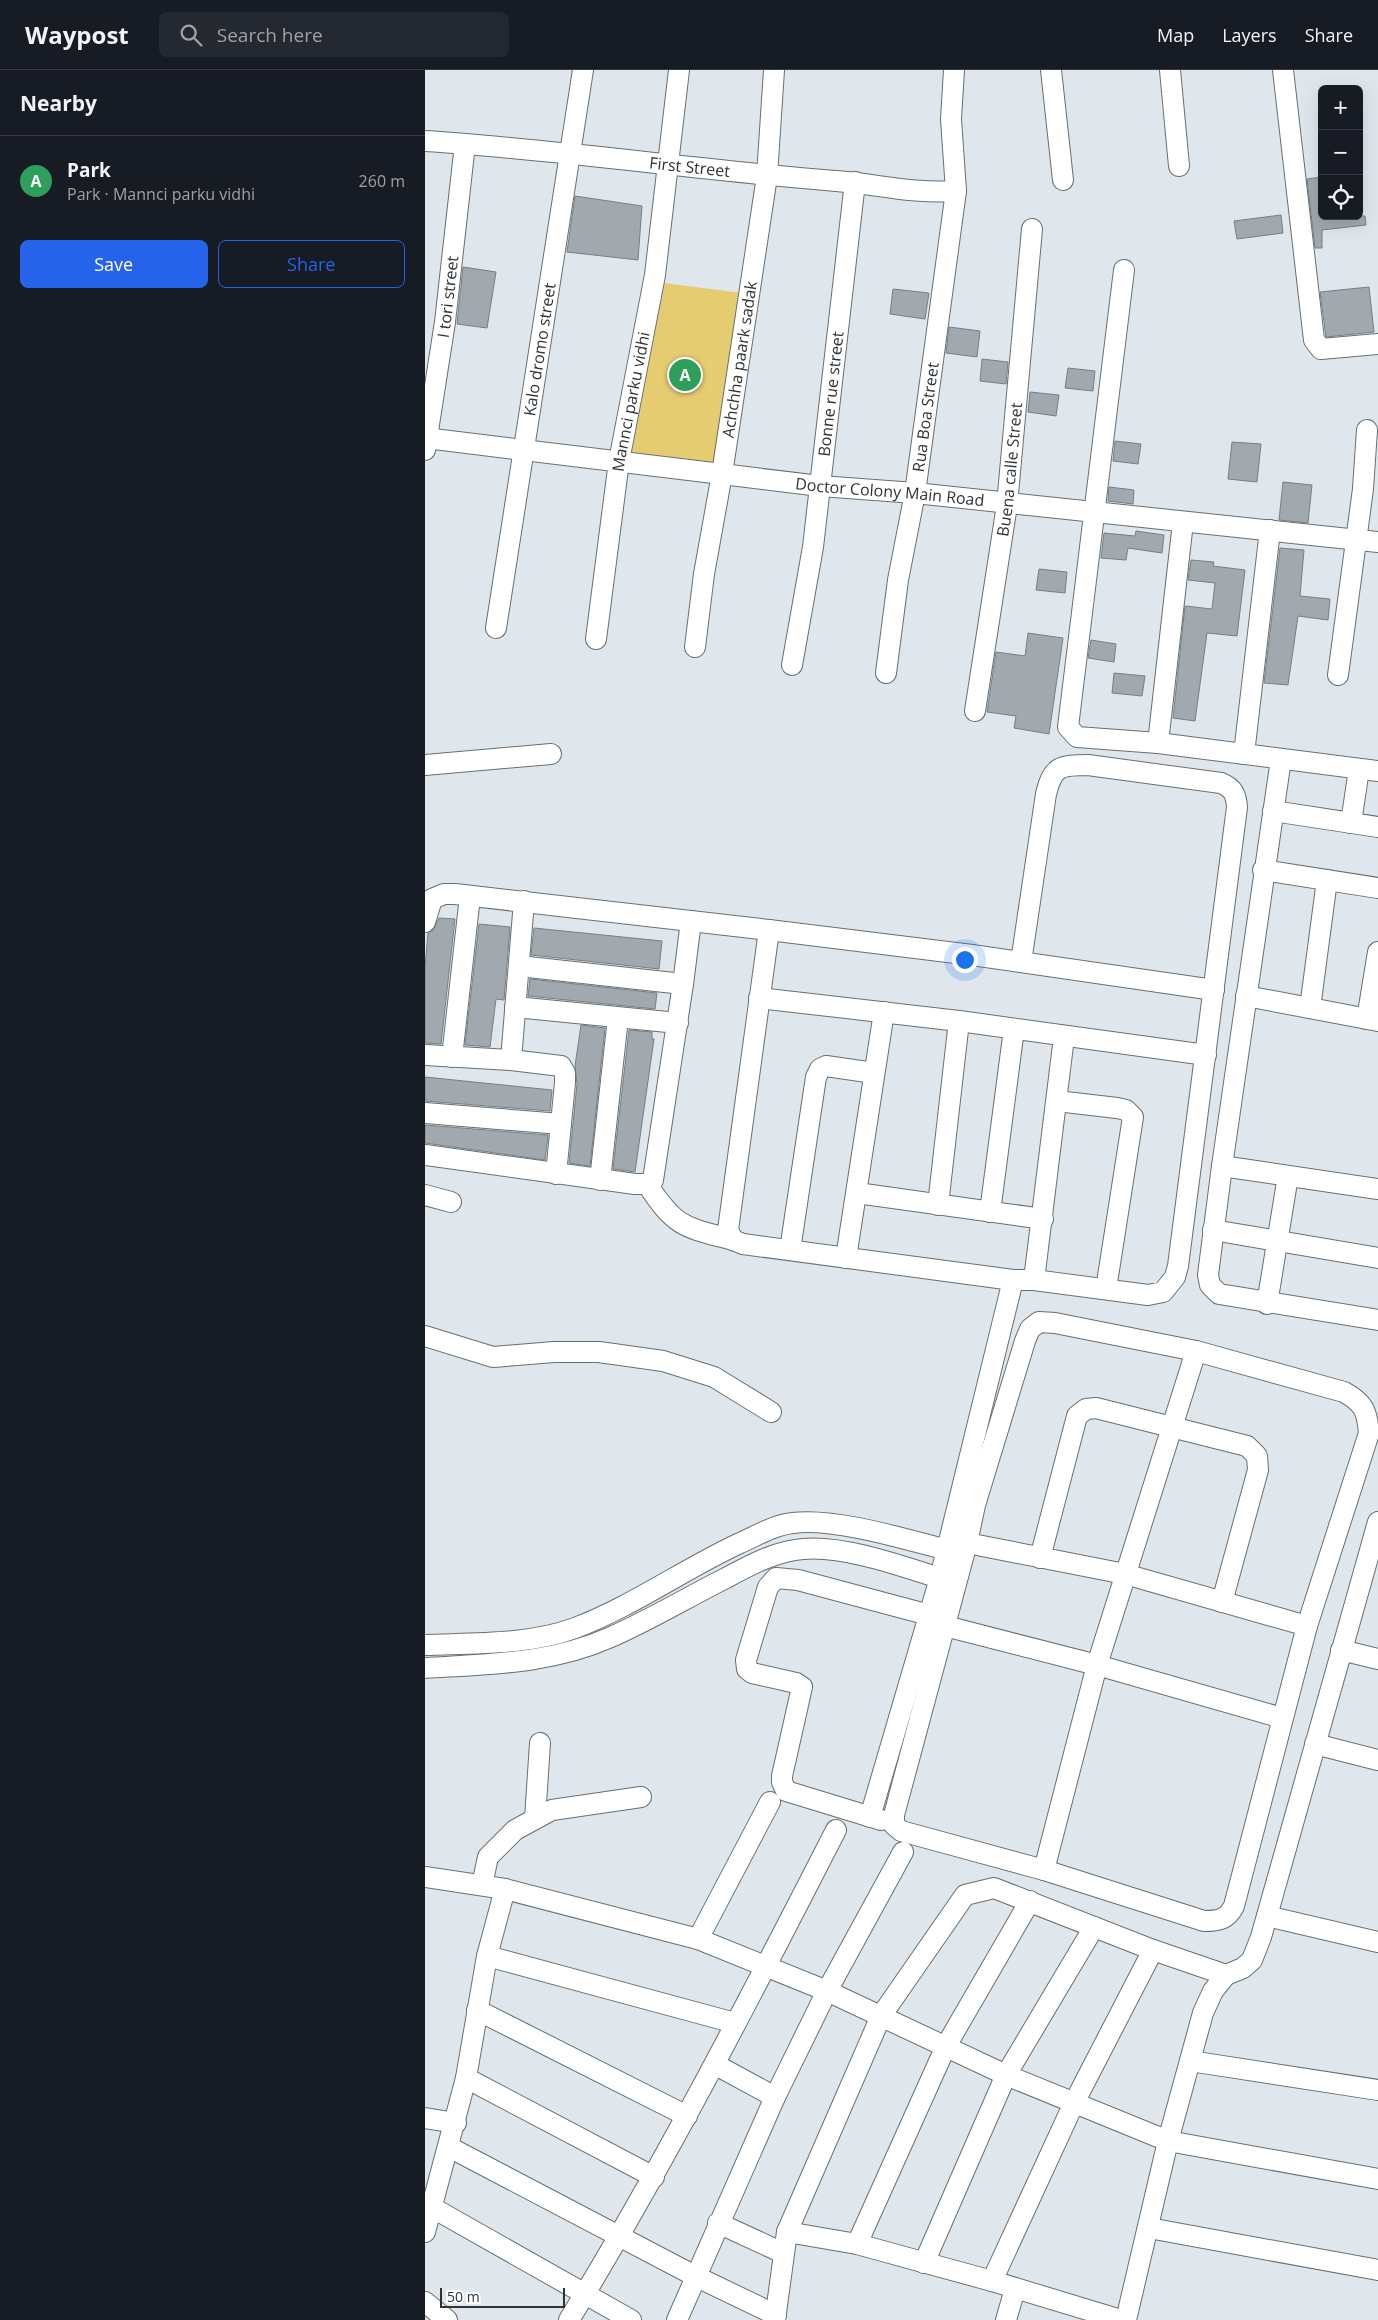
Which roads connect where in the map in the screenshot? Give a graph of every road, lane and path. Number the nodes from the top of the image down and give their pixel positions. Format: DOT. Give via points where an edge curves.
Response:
graph roads {
  1 [pos="583,70"];
  2 [pos="679,70"];
  3 [pos="773,70"];
  4 [pos="954,70"];
  5 [pos="1051,70"];
  6 [pos="1170,70"];
  7 [pos="1283,70"];
  8 [pos="425,141"];
  9 [pos="465,144"];
  10 [pos="570,153"];
  11 [pos="667,164"];
  12 [pos="1179,166"];
  13 [pos="767,176"];
  14 [pos="1063,180"];
  15 [pos="855,182"];
  16 [pos="956,191"];
  17 [pos="1032,229"];
  18 [pos="1123,270"];
  19 [pos="1378,344"];
  20 [pos="1367,430"];
  21 [pos="425,442"];
  22 [pos="523,450"];
  23 [pos="619,461"];
  24 [pos="722,474"];
  25 [pos="820,486"];
  26 [pos="915,493"];
  27 [pos="1007,505"];
  28 [pos="1093,512"];
  29 [pos="1183,522"];
  30 [pos="1270,530"];
  31 [pos="1355,539"];
  32 [pos="1378,542"];
  33 [pos="496,628"];
  34 [pos="596,639"];
  35 [pos="695,646"];
  36 [pos="793,665"];
  37 [pos="885,673"];
  38 [pos="1338,675"];
  39 [pos="975,710"];
  40 [pos="1158,743"];
  41 [pos="551,754"];
  42 [pos="1244,754"];
  43 [pos="1281,759"];
  44 [pos="425,765"];
  45 [pos="1369,770"];
  46 [pos="1273,811"];
  47 [pos="1351,823"];
  48 [pos="1378,827"];
  49 [pos="1263,870"];
  50 [pos="1327,880"];
  51 [pos="1378,888"];
  52 [pos="470,896"];
  53 [pos="524,901"];
  54 [pos="691,920"];
  55 [pos="425,922"];
  56 [pos="769,930"];
  57 [pos="1378,952"];
  58 [pos="1021,962"];
  59 [pos="519,966"];
  60 [pos="683,984"];
  61 [pos="1214,990"];
  62 [pos="1246,996"];
  63 [pos="759,998"];
  64 [pos="515,1007"];
  65 [pos="1310,1008"];
  66 [pos="883,1012"];
  67 [pos="618,1018"];
  68 [pos="1373,1020"];
  69 [pos="959,1021"];
  70 [pos="677,1024"];
  71 [pos="1014,1029"];
  72 [pos="1064,1037"];
  73 [pos="425,1054"];
  74 [pos="1206,1055"];
  75 [pos="453,1056"];
  76 [pos="511,1060"];
  77 [pos="875,1074"];
  78 [pos="1057,1100"];
  79 [pos="425,1113"];
  80 [pos="561,1124"];
  81 [pos="425,1155"];
  82 [pos="1222,1166"];
  83 [pos="556,1174"];
  84 [pos="1288,1176"];
  85 [pos="600,1180"];
  86 [pos="647,1184"];
  87 [pos="1378,1190"];
  88 [pos="857,1193"];
  89 [pos="425,1195"];
  90 [pos="451,1202"];
  91 [pos="938,1205"];
  92 [pos="990,1212"];
  93 [pos="1043,1220"];
  94 [pos="1213,1230"];
  95 [pos="733,1240"];
  96 [pos="1278,1241"];
  97 [pos="789,1250"];
  98 [pos="846,1258"];
  99 [pos="1378,1258"];
  100 [pos="1013,1280"];
  101 [pos="1034,1280"];
  102 [pos="1106,1289"];
  103 [pos="1267,1304"];
  104 [pos="1378,1320"];
  105 [pos="425,1336"];
  106 [pos="1196,1351"];
  107 [pos="771,1412"];
  108 [pos="1171,1427"];
  109 [pos="1378,1522"];
  110 [pos="959,1549"];
  111 [pos="1040,1558"];
  112 [pos="1125,1574"];
  113 [pos="947,1580"];
  114 [pos="1222,1602"];
  115 [pos="937,1620"];
  116 [pos="1307,1626"];
  117 [pos="425,1645"];
  118 [pos="1341,1650"];
  119 [pos="1378,1659"];
  120 [pos="1097,1665"];
  121 [pos="425,1668"];
  122 [pos="1282,1718"];
  123 [pos="540,1743"];
  124 [pos="1315,1744"];
  125 [pos="1378,1760"];
  126 [pos="641,1797"];
  127 [pos="770,1802"];
  128 [pos="870,1817"];
  129 [pos="535,1819"];
  130 [pos="894,1824"];
  131 [pos="836,1830"];
  132 [pos="903,1852"];
  133 [pos="1044,1870"];
  134 [pos="425,1877"];
  135 [pos="482,1885"];
  136 [pos="505,1889"];
  137 [pos="1030,1900"];
  138 [pos="1267,1916"];
  139 [pos="1093,1927"];
  140 [pos="697,1939"];
  141 [pos="1378,1942"];
  142 [pos="1153,1950"];
  143 [pos="487,1956"];
  144 [pos="766,1965"];
  145 [pos="1226,1974"];
  146 [pos="827,1991"];
  147 [pos="477,2010"];
  148 [pos="881,2016"];
  149 [pos="735,2023"];
  150 [pos="946,2046"];
  151 [pos="1190,2062"];
  152 [pos="716,2065"];
  153 [pos="1006,2075"];
  154 [pos="466,2078"];
  155 [pos="1378,2090"];
  156 [pos="775,2097"];
  157 [pos="1074,2103"];
  158 [pos="687,2116"];
  159 [pos="425,2118"];
  160 [pos="455,2123"];
  161 [pos="1168,2141"];
  162 [pos="449,2147"];
  163 [pos="655,2176"];
  164 [pos="1378,2178"];
  165 [pos="433,2208"];
  166 [pos="718,2223"];
  167 [pos="1149,2228"];
  168 [pos="425,2232"];
  169 [pos="787,2232"];
  170 [pos="619,2236"];
  171 [pos="857,2244"];
  172 [pos="783,2253"];
  173 [pos="924,2263"];
  174 [pos="1378,2270"];
  175 [pos="695,2276"];
  176 [pos="992,2281"];
  177 [pos="1015,2289"];
  178 [pos="585,2295"];
  179 [pos="425,2302"];
  180 [pos="775,2318"];
  181 [pos="447,2320"];
  182 [pos="569,2320"];
  183 [pos="631,2320"];
  184 [pos="677,2320"];
  185 [pos="1006,2320"];
  186 [pos="1121,2320"];
  187 [pos="1126,2320"];
  1 -- 10 [label="street, Kalo dromo street"];
  2 -- 11 [label="street, Mannci parku vidhi"];
  3 -- 13 [label="street, Achchha paark sadak"];
  4 -- 16 [label="street, Rua Boa Street" via="951,119"];
  5 -- 14 [label="street"];
  6 -- 12 [label="street"];
  7 -- 19 [label="street" via="1315,340 1321,349"];
  8 -- 9 [label="street, First Street"];
  9 -- 10 [label="street, First Street"];
  9 -- 21 [label="street, I tori street" via="445,322"];
  10 -- 11 [label="street, First Street"];
  10 -- 22 [label="street, Kalo dromo street"];
  11 -- 13 [label="street, First Street"];
  11 -- 23 [label="street, Mannci parku vidhi" via="655,275"];
  13 -- 15 [label="street, First Street"];
  13 -- 24 [label="street, Achchha paark sadak"];
  15 -- 16 [label="street, First Street" via="899,190"];
  15 -- 25 [label="street, Bonne rue street"];
  16 -- 26 [label="street, Rua Boa Street"];
  17 -- 27 [label="street, Buena calle Street"];
  18 -- 28 [label="street"];
  20 -- 31 [label="street"];
  21 -- 22 [label="street, Doctor Colony Main Road"];
  22 -- 23 [label="street, Doctor Colony Main Road"];
  22 -- 33 [label="street, Kalo dromo street"];
  23 -- 24 [label="street, Doctor Colony Main Road"];
  23 -- 34 [label="street, Mannci parku vidhi"];
  24 -- 25 [label="street, Doctor Colony Main Road"];
  24 -- 35 [label="street, Achchha paark sadak"];
  25 -- 26 [label="street, Doctor Colony Main Road"];
  25 -- 36 [label="street, Bonne rue street"];
  26 -- 27 [label="street, Doctor Colony Main Road"];
  26 -- 37 [label="street, Rua Boa Street"];
  27 -- 28 [label="street, Doctor Colony Main Road"];
  27 -- 39 [label="street, Buena calle Street"];
  28 -- 29 [label="street, Doctor Colony Main Road"];
  28 -- 40 [label="street" via="1068,727 1077,737"];
  29 -- 30 [label="street, Doctor Colony Main Road"];
  29 -- 40 [label="street"];
  30 -- 31 [label="street, Doctor Colony Main Road"];
  30 -- 42 [label="street"];
  31 -- 32 [label="street, Doctor Colony Main Road"];
  31 -- 38 [label="street"];
  40 -- 42 [label="street"];
  41 -- 44 [label="street"];
  42 -- 43 [label="street"];
  43 -- 45 [label="street"];
  43 -- 46 [label="street"];
  45 -- 47 [label="street"];
  46 -- 47 [label="street"];
  46 -- 49 [label="street"];
  47 -- 48 [label="street"];
  49 -- 50 [label="street"];
  49 -- 62 [label="street"];
  50 -- 51 [label="street"];
  50 -- 65 [label="street"];
  52 -- 53 [label="street"];
  52 -- 55 [label="street" via="443,894 433,899"];
  52 -- 75 [label="street"];
  53 -- 54 [label="street"];
  53 -- 59 [label="street"];
  54 -- 56 [label="street"];
  54 -- 60 [label="street"];
  56 -- 58 [label="street"];
  56 -- 63 [label="street"];
  57 -- 68 [label="street"];
  58 -- 61 [label="street"];
  58 -- 61 [label="street" via="1046,794 1056,770 1068,765 1088,765 1212,782 1230,787 1235,793 1237,807"];
  59 -- 60 [label="street"];
  59 -- 64 [label="street"];
  60 -- 70 [label="street"];
  61 -- 74 [label="street"];
  62 -- 65 [label="street"];
  62 -- 82 [label="street"];
  63 -- 66 [label="street"];
  63 -- 95 [label="street" via="728,1230"];
  64 -- 67 [label="street"];
  64 -- 76 [label="street"];
  65 -- 68 [label="street"];
  66 -- 69 [label="street"];
  66 -- 77 [label="street"];
  67 -- 70 [label="street"];
  67 -- 85 [label="street"];
  69 -- 71 [label="street"];
  69 -- 91 [label="street"];
  70 -- 86 [label="street" via="656,1172"];
  71 -- 72 [label="street"];
  71 -- 92 [label="street"];
  72 -- 74 [label="street"];
  72 -- 78 [label="street"];
  73 -- 75 [label="street"];
  74 -- 102 [label="street" via="1175,1277 1170,1286 1156,1294"];
  75 -- 76 [label="street"];
  76 -- 80 [label="street" via="557,1065 565,1070"];
  77 -- 88 [label="street"];
  77 -- 97 [label="street" via="827,1066 820,1069 816,1077"];
  78 -- 93 [label="street"];
  78 -- 102 [label="street" via="1126,1110 1133,1117"];
  79 -- 80 [label="street"];
  80 -- 83 [label="street"];
  81 -- 83 [label="street"];
  82 -- 84 [label="street"];
  82 -- 94 [label="street"];
  83 -- 85 [label="street"];
  84 -- 87 [label="street"];
  84 -- 96 [label="street"];
  85 -- 86 [label="street"];
  86 -- 95 [label="street" via="667,1214 678,1222"];
  88 -- 91 [label="street"];
  88 -- 98 [label="street"];
  89 -- 90 [label="street"];
  91 -- 92 [label="street"];
  92 -- 93 [label="street"];
  93 -- 101 [label="street"];
  94 -- 96 [label="street"];
  94 -- 103 [label="street" via="1208,1275 1210,1285 1219,1294"];
  95 -- 97 [label="street"];
  96 -- 99 [label="street"];
  96 -- 103 [label="street"];
  97 -- 98 [label="street"];
  98 -- 100 [label="street"];
  100 -- 101 [label="street"];
  100 -- 110 [label="street"];
  101 -- 102 [label="street"];
  103 -- 104 [label="street"];
  105 -- 107 [label="street" via="493,1357 599,1352 663,1361 714,1377"];
  106 -- 108 [label="street"];
  106 -- 110 [label="street" via="1055,1323 1035,1324 1025,1341"];
  106 -- 116 [label="street" via="1344,1392 1359,1400 1367,1415 1369,1433"];
  108 -- 111 [label="street" via="1096,1408 1077,1416"];
  108 -- 112 [label="street"];
  108 -- 114 [label="street" via="1247,1446 1257,1456 1258,1470"];
  109 -- 118 [label="street"];
  110 -- 111 [label="street"];
  110 -- 113 [label="street"];
  110 -- 117 [label="street" via="841,1526 792,1523 724,1551 574,1628 539,1637"];
  111 -- 112 [label="street"];
  112 -- 114 [label="street"];
  112 -- 120 [label="street"];
  113 -- 115 [label="street"];
  113 -- 121 [label="street" via="883,1560 803,1549 760,1560 611,1638 559,1656 518,1663"];
  114 -- 116 [label="street"];
  115 -- 120 [label="street"];
  115 -- 128 [label="street"];
  115 -- 128 [label="street" via="798,1580 777,1578 768,1587 746,1660 747,1669 802,1687 781,1782 786,1791"];
  115 -- 130 [label="street"];
  116 -- 122 [label="street"];
  118 -- 119 [label="street"];
  118 -- 124 [label="street"];
  120 -- 122 [label="street"];
  120 -- 133 [label="street"];
  122 -- 133 [label="street" via="1234,1906 1225,1918 1204,1921"];
  123 -- 129 [label="street"];
  124 -- 125 [label="street"];
  124 -- 138 [label="street"];
  126 -- 129 [label="street" via="552,1810"];
  127 -- 140 [label="street"];
  128 -- 130 [label="street"];
  129 -- 135 [label="street" via="515,1830 488,1857"];
  130 -- 133 [label="street" via="901,1830"];
  131 -- 144 [label="street"];
  132 -- 146 [label="street"];
  134 -- 135 [label="street"];
  135 -- 136 [label="street"];
  136 -- 140 [label="street"];
  136 -- 143 [label="street"];
  137 -- 139 [label="street"];
  137 -- 148 [label="street" via="994,1888 965,1895"];
  137 -- 150 [label="street"];
  138 -- 141 [label="street"];
  138 -- 145 [label="street" via="1252,1960 1243,1968"];
  139 -- 142 [label="street"];
  139 -- 153 [label="street"];
  140 -- 144 [label="street"];
  142 -- 145 [label="street"];
  142 -- 157 [label="street"];
  143 -- 147 [label="street"];
  143 -- 149 [label="street"];
  144 -- 146 [label="street"];
  144 -- 149 [label="street"];
  145 -- 151 [label="street" via="1213,1991 1203,2013"];
  146 -- 148 [label="street"];
  146 -- 156 [label="street"];
  147 -- 154 [label="street"];
  147 -- 158 [label="street"];
  148 -- 150 [label="street"];
  148 -- 169 [label="street"];
  149 -- 152 [label="street"];
  150 -- 153 [label="street"];
  150 -- 171 [label="street"];
  151 -- 155 [label="street"];
  151 -- 161 [label="street"];
  152 -- 156 [label="street"];
  152 -- 158 [label="street"];
  153 -- 157 [label="street"];
  153 -- 173 [label="street"];
  154 -- 160 [label="street"];
  154 -- 163 [label="street"];
  156 -- 166 [label="street"];
  157 -- 161 [label="street"];
  157 -- 176 [label="street"];
  158 -- 163 [label="street"];
  159 -- 160 [label="street"];
  160 -- 162 [label="street"];
  161 -- 164 [label="street"];
  161 -- 167 [label="street"];
  162 -- 165 [label="street"];
  162 -- 170 [label="street"];
  163 -- 170 [label="street"];
  165 -- 168 [label="street"];
  165 -- 178 [label="street"];
  166 -- 172 [label="street"];
  166 -- 175 [label="street"];
  167 -- 174 [label="street"];
  167 -- 187 [label="street"];
  169 -- 171 [label="street"];
  169 -- 172 [label="street"];
  170 -- 175 [label="street"];
  170 -- 178 [label="street"];
  171 -- 173 [label="street"];
  172 -- 180 [label="street"];
  173 -- 176 [label="street"];
  175 -- 180 [label="street"];
  175 -- 184 [label="street"];
  176 -- 177 [label="street"];
  177 -- 185 [label="street"];
  177 -- 186 [label="street"];
  178 -- 182 [label="street"];
  178 -- 183 [label="street"];
  179 -- 181 [label="street"];
}
